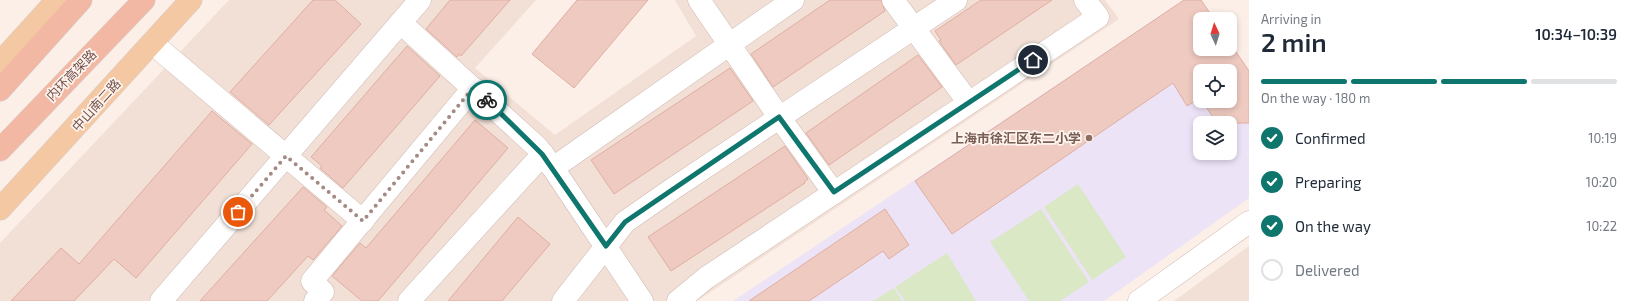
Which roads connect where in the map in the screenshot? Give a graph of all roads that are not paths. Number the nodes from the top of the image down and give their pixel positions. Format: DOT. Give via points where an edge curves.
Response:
graph roads {
  1 [pos="56,0"];
  2 [pos="81,0"];
  3 [pos="144,0"];
  4 [pos="191,0"];
  5 [pos="420,0"];
  6 [pos="699,0"];
  7 [pos="793,0"];
  8 [pos="893,0"];
  9 [pos="956,0"];
  10 [pos="1085,0"];
  11 [pos="401,23"];
  12 [pos="913,29"];
  13 [pos="152,43"];
  14 [pos="729,44"];
  15 [pos="0,63"];
  16 [pos="473,88"];
  17 [pos="0,90"];
  18 [pos="969,103"];
  19 [pos="779,117"];
  20 [pos="0,150"];
  21 [pos="286,156"];
  22 [pos="548,161"];
  23 [pos="834,192"];
  24 [pos="0,209"];
  25 [pos="363,221"];
  26 [pos="1249,222"];
  27 [pos="606,246"];
  28 [pos="324,298"];
  29 [pos="161,301"];
  30 [pos="410,301"];
  31 [pos="563,301"];
  32 [pos="642,301"];
  33 [pos="678,301"];
  34 [pos="1139,301"];
  1 -- 15 [label="main road"];
  2 -- 17 [label="highway"];
  3 -- 20 [label="highway, 内环高架路"];
  4 -- 13 [label="main road, 中山南二路"];
  5 -- 11 [label="street"];
  6 -- 14 [label="street"];
  7 -- 14 [label="street"];
  8 -- 12 [label="street"];
  9 -- 12 [label="street"];
  10 -- 18 [label="street" via="1098,17"];
  11 -- 16 [label="street"];
  11 -- 21 [label="street"];
  12 -- 18 [label="street"];
  12 -- 19 [label="street"];
  13 -- 21 [label="street"];
  13 -- 24 [label="main road, 中山南二路"];
  14 -- 19 [label="street"];
  14 -- 22 [label="street"];
  16 -- 22 [label="street" via="537,147"];
  16 -- 25 [label="street"];
  18 -- 23 [label="street"];
  19 -- 23 [label="street"];
  19 -- 27 [label="street" via="625,222"];
  21 -- 25 [label="street"];
  21 -- 29 [label="street"];
  22 -- 27 [label="street"];
  22 -- 30 [label="street"];
  23 -- 33 [label="street" via="706,278"];
  25 -- 28 [label="street" via="312,281"];
  26 -- 34 [label="street"];
  27 -- 31 [label="street"];
  27 -- 32 [label="street"];
}
